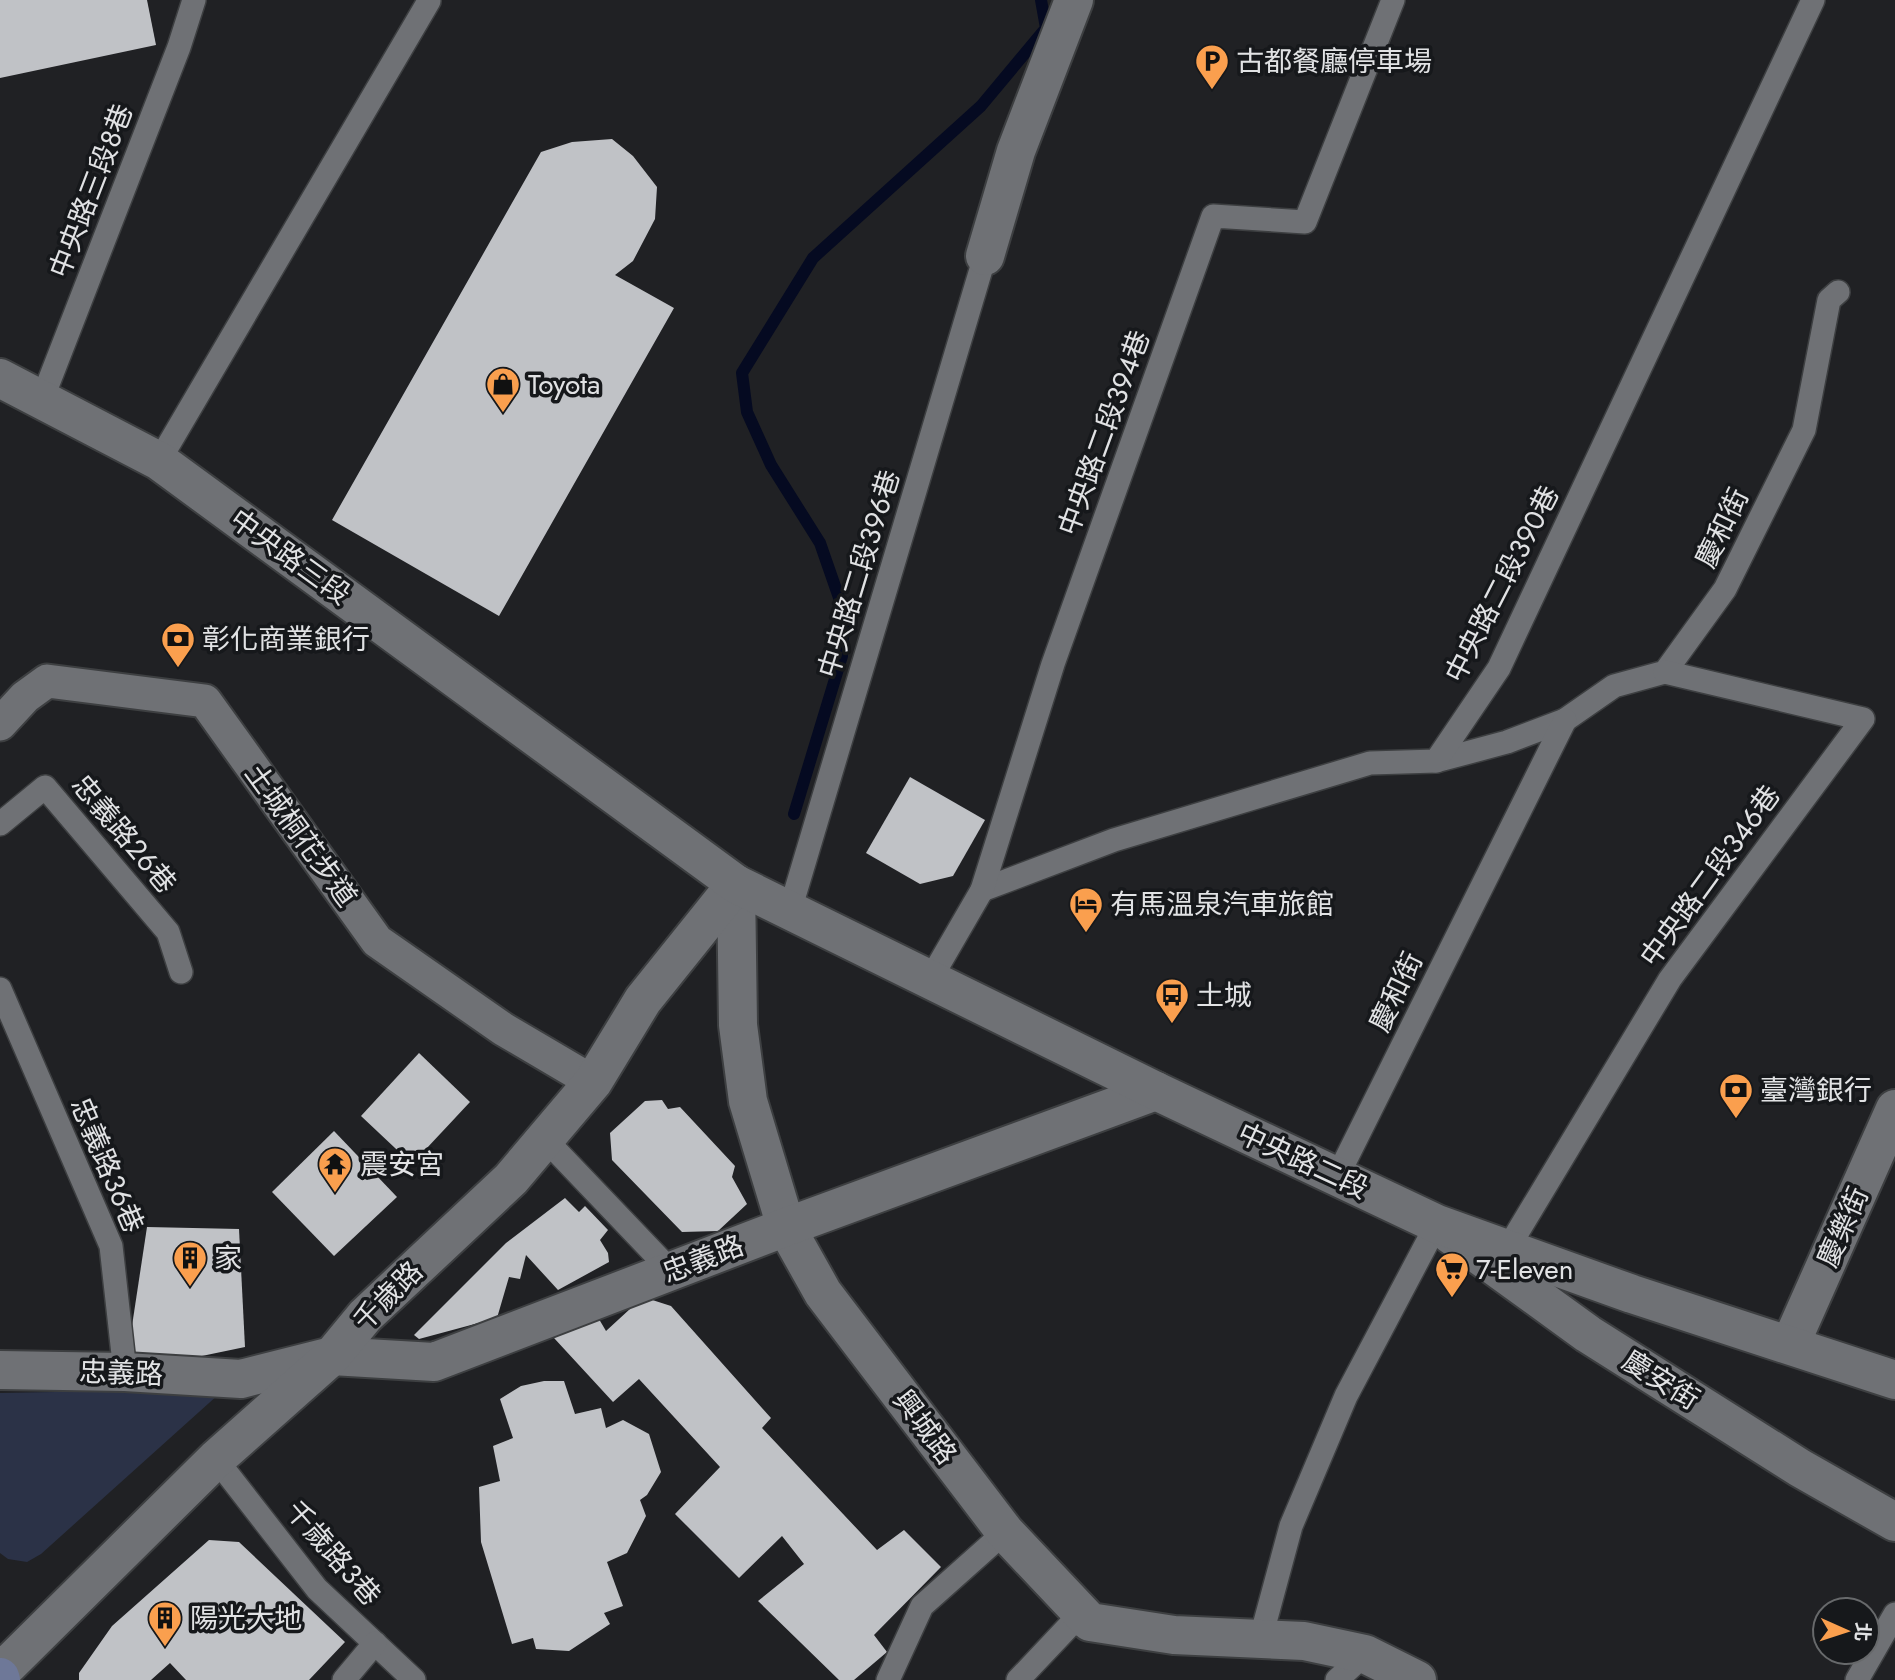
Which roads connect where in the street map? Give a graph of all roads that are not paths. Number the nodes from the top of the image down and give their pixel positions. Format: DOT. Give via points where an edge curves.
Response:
graph roads {
  1 [pos="194,0"];
  2 [pos="1074,0"];
  3 [pos="1393,0"];
  4 [pos="1813,0"];
  5 [pos="429,1"];
  6 [pos="985,256"];
  7 [pos="1838,292"];
  8 [pos="2,384"];
  9 [pos="41,402"];
  10 [pos="159,461"];
  11 [pos="1665,672"];
  12 [pos="1565,720"];
  13 [pos="0,724"];
  14 [pos="1436,761"];
  15 [pos="0,824"];
  16 [pos="736,884"];
  17 [pos="982,890"];
  18 [pos="790,910"];
  19 [pos="181,972"];
  20 [pos="931,978"];
  21 [pos="0,989"];
  22 [pos="593,1082"];
  23 [pos="1156,1091"];
  24 [pos="1895,1109"];
  25 [pos="545,1139"];
  26 [pos="1337,1177"];
  27 [pos="1437,1224"];
  28 [pos="786,1227"];
  29 [pos="1508,1248"];
  30 [pos="671,1271"];
  31 [pos="1790,1345"];
  32 [pos="332,1356"];
  33 [pos="0,1370"];
  34 [pos="125,1372"];
  35 [pos="241,1379"];
  36 [pos="1895,1380"];
  37 [pos="216,1459"];
  38 [pos="1895,1522"];
  39 [pos="1005,1532"];
  40 [pos="1895,1615"];
  41 [pos="1090,1622"];
  42 [pos="1261,1637"];
  43 [pos="375,1643"];
  44 [pos="1365,1654"];
  45 [pos="0,1677"];
  46 [pos="344,1680"];
  47 [pos="414,1680"];
  48 [pos="888,1680"];
  49 [pos="1018,1680"];
  50 [pos="1337,1680"];
  51 [pos="1418,1680"];
  52 [pos="1857,1680"];
  1 -- 9 [label="lane, 中央路三段8巷"];
  2 -- 6 [label="street" via="1016,150"];
  3 -- 17 [label="lane, 中央路二段394巷" via="1305,222 1213,216 1054,664"];
  4 -- 14 [label="lane, 中央路二段390巷" via="1499,668"];
  5 -- 10 [label="lane"];
  6 -- 18 [label="lane, 中央路二段396巷"];
  7 -- 11 [label="lane, 慶和街" via="1829,300 1804,430 1725,589"];
  8 -- 9 [label="street, 中央路三段"];
  9 -- 10 [label="street, 中央路三段"];
  10 -- 16 [label="street, 中央路三段"];
  11 -- 12 [label="lane, 慶和街" via="1615,686"];
  11 -- 29 [label="lane, 中央路二段346巷" via="1863,719 1670,979"];
  12 -- 14 [label="lane, 慶和街"];
  12 -- 26 [label="lane, 慶和街"];
  13 -- 22 [label="street, 土城桐花步道" via="47,681 205,701 377,941 503,1029"];
  14 -- 17 [label="lane" via="1370,763 1114,840"];
  15 -- 19 [label="lane, 忠義路26巷" via="46,787 168,932"];
  16 -- 18 [label="street, 中央路二段"];
  16 -- 22 [label="street, 千歲路" via="643,1000"];
  16 -- 28 [label="street, 興城路" via="738,1025 748,1101"];
  17 -- 20 [label="lane, 中央路二段394巷"];
  18 -- 20 [label="street, 中央路二段"];
  20 -- 23 [label="street, 中央路二段"];
  21 -- 34 [label="lane, 忠義路36巷" via="111,1246"];
  22 -- 25 [label="street, 千歲路"];
  23 -- 26 [label="street, 中央路二段"];
  23 -- 28 [label="street, 忠義路"];
  24 -- 31 [label="street, 慶樂街"];
  25 -- 30 [label="lane"];
  25 -- 32 [label="street, 千歲路" via="511,1179 365,1316"];
  26 -- 27 [label="street, 中央路二段"];
  27 -- 29 [label="street, 中央路二段"];
  27 -- 38 [label="street, 慶安街" via="1588,1334 1800,1468"];
  27 -- 42 [label="lane" via="1346,1396 1291,1526"];
  28 -- 30 [label="street, 忠義路"];
  28 -- 39 [label="street, 興城路" via="823,1293"];
  29 -- 31 [label="street, 中央路二段"];
  30 -- 32 [label="street, 忠義路" via="434,1362"];
  31 -- 36 [label="street, 中央路二段"];
  32 -- 35 [label="street, 忠義路"];
  32 -- 37 [label="street, 千歲路"];
  33 -- 34 [label="street, 忠義路"];
  34 -- 35 [label="street, 忠義路"];
  35 -- 37 [label="street"];
  37 -- 43 [label="lane, 千歲路3巷" via="317,1589"];
  37 -- 45 [label="street, 千歲路"];
  39 -- 41 [label="street, 興城路"];
  39 -- 48 [label="lane" via="922,1606"];
  40 -- 52 [label="lane"];
  41 -- 42 [label="street" via="1174,1636"];
  41 -- 49 [label="lane" via="1070,1625"];
  42 -- 44 [label="street" via="1304,1640"];
  43 -- 46 [label="lane"];
  43 -- 47 [label="lane, 千歲路3巷"];
  44 -- 50 [label="lane"];
  44 -- 51 [label="street"];
}
